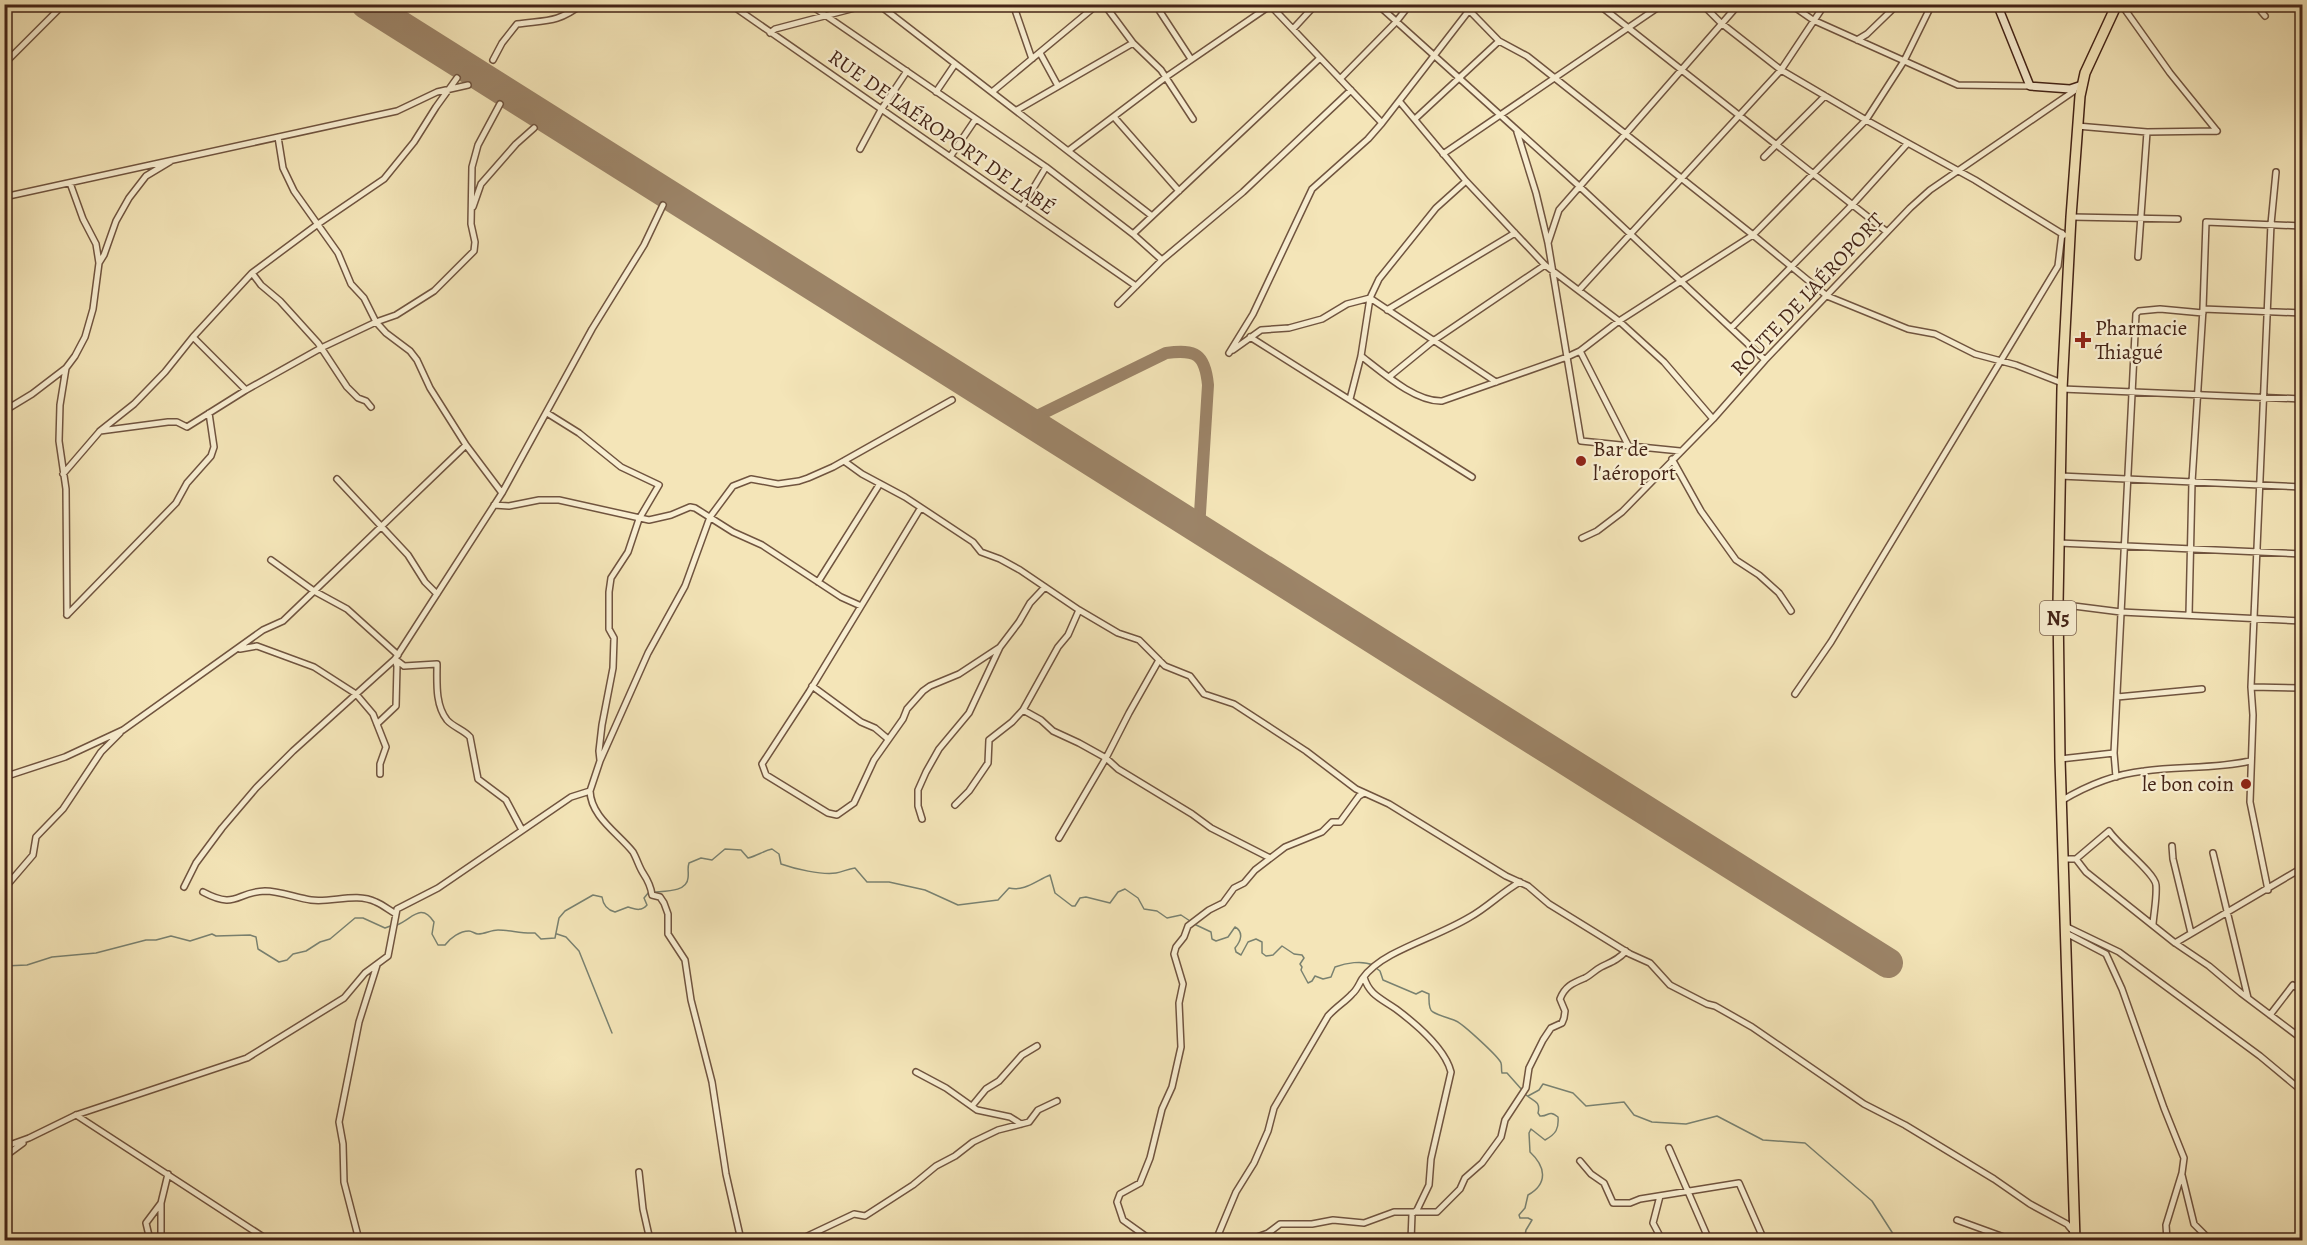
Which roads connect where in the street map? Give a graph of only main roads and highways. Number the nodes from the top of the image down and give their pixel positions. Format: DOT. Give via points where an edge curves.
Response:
graph roads {
  1 [pos="2119,4"];
  2 [pos="2077,1239"];
  1 -- 2 [label="highway, N5" via="2082,85 2075,92 2077,126 2071,217 2066,236 2058,604"];
}
